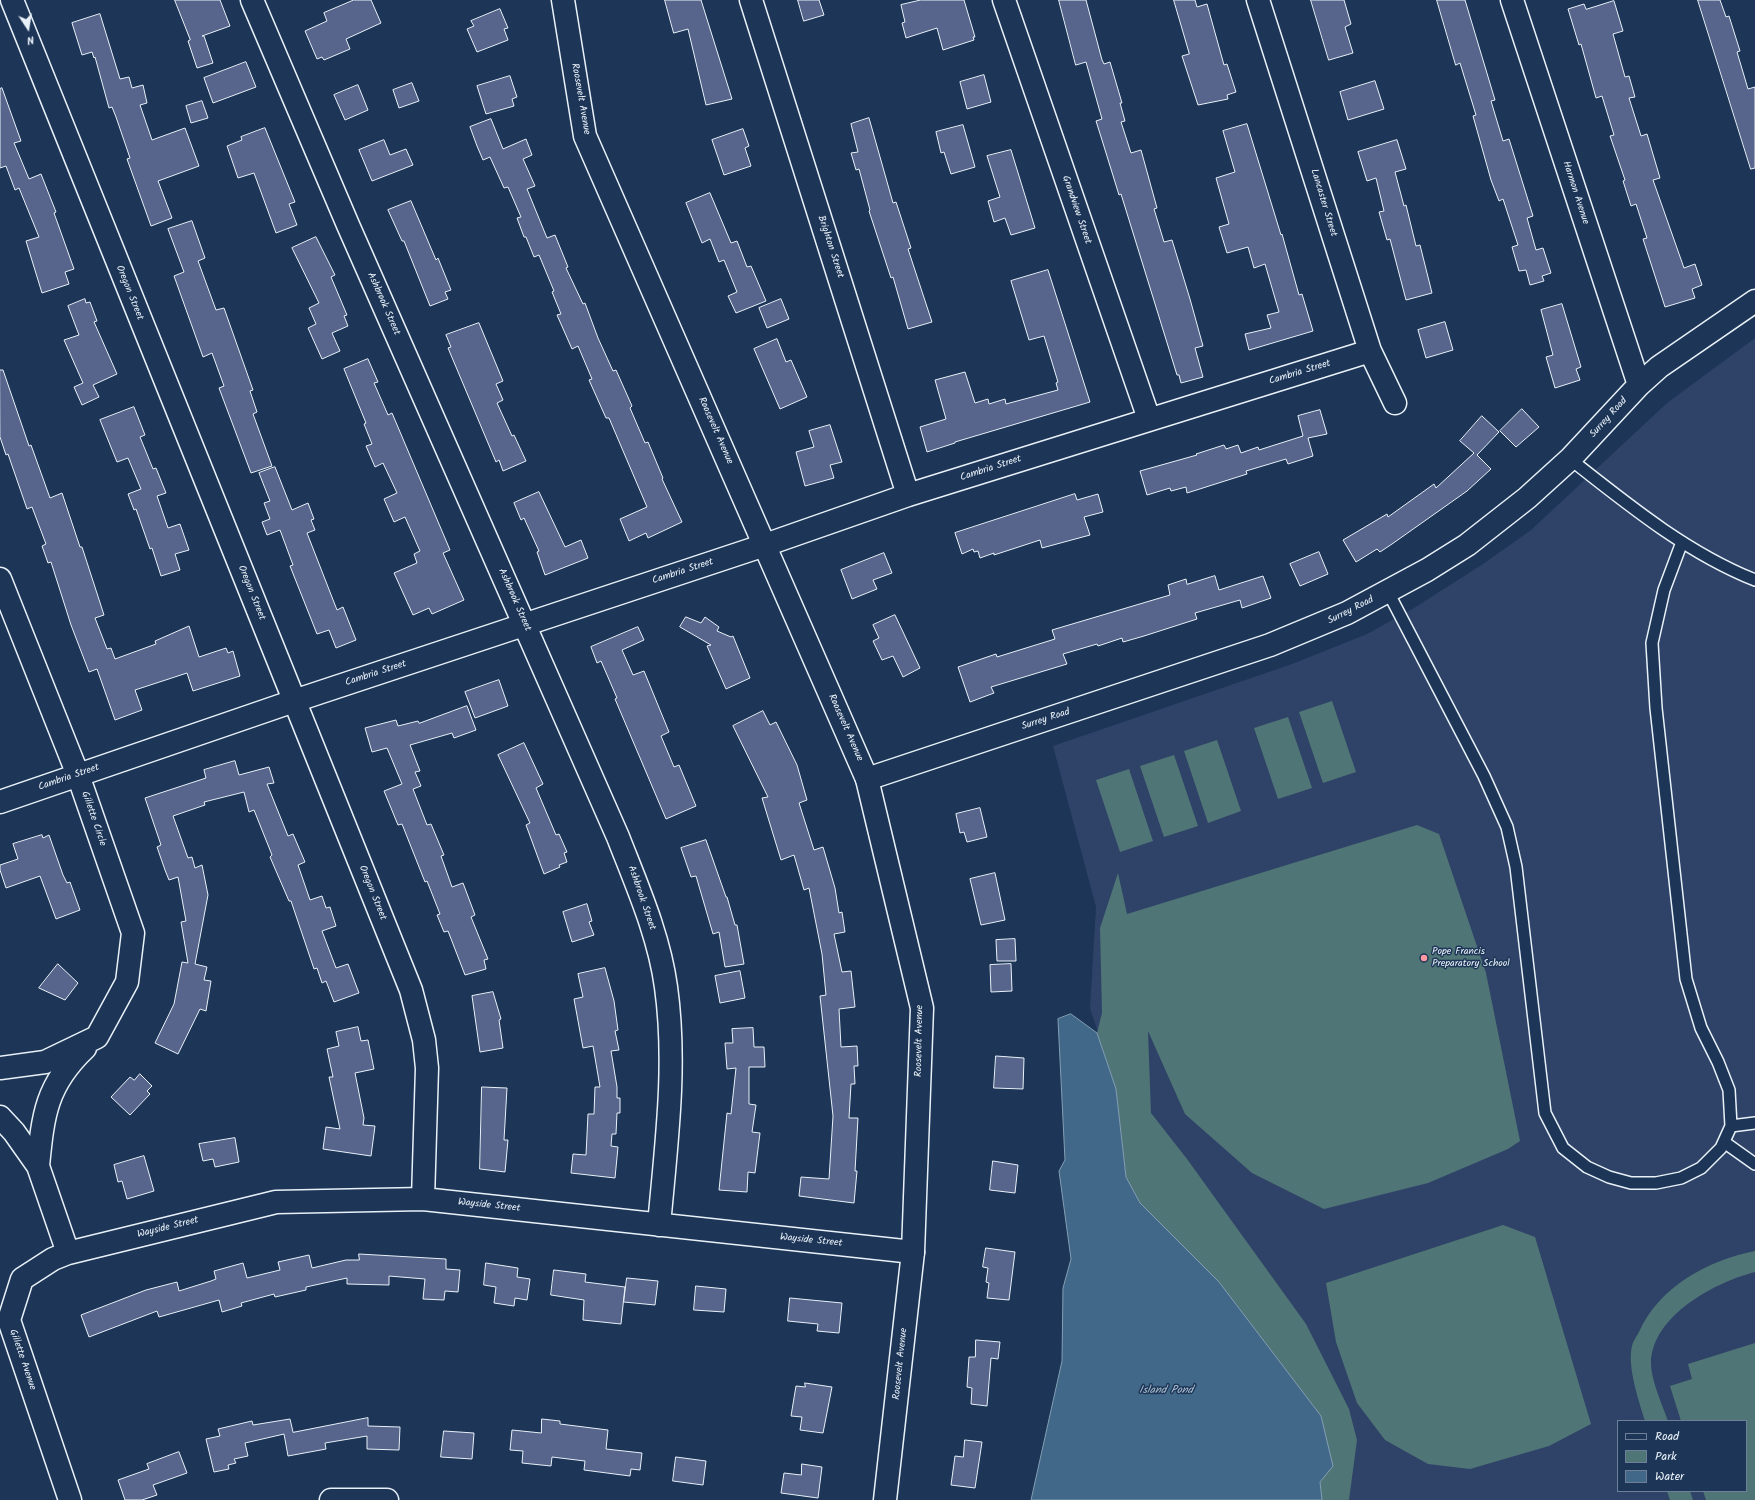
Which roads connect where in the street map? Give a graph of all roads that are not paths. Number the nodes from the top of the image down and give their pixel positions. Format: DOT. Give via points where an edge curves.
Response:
graph roads {
  1 [pos="12,0"];
  2 [pos="252,0"];
  3 [pos="563,0"];
  4 [pos="751,0"];
  5 [pos="1004,0"];
  6 [pos="1258,0"];
  7 [pos="1512,0"];
  8 [pos="1755,301"];
  9 [pos="1370,351"];
  10 [pos="1639,385"];
  11 [pos="1395,403"];
  12 [pos="1149,419"];
  13 [pos="1570,459"];
  14 [pos="908,495"];
  15 [pos="1682,542"];
  16 [pos="765,545"];
  17 [pos="0,579"];
  18 [pos="1755,580"];
  19 [pos="1388,592"];
  20 [pos="525,625"];
  21 [pos="294,701"];
  22 [pos="78,775"];
  23 [pos="867,779"];
  24 [pos="0,802"];
  25 [pos="97,1037"];
  26 [pos="0,1068"];
  27 [pos="0,1117"];
  28 [pos="1755,1123"];
  29 [pos="1731,1126"];
  30 [pos="1724,1142"];
  31 [pos="1755,1164"];
  32 [pos="38,1166"];
  33 [pos="424,1199"];
  34 [pos="659,1225"];
  35 [pos="913,1252"];
  36 [pos="68,1253"];
  37 [pos="70,1500"];
  38 [pos="331,1500"];
  39 [pos="387,1500"];
  40 [pos="886,1500"];
  1 -- 21 [label="street, Oregon Street"];
  2 -- 20 [label="street, Ashbrook Street" via="348,225"];
  3 -- 16 [label="street, Roosevelt Avenue" via="585,136"];
  4 -- 14 [label="street, Brighton Street"];
  5 -- 12 [label="street, Grandview Street"];
  6 -- 9 [label="street, Lancaster Street"];
  7 -- 10 [label="street, Harmon Avenue"];
  8 -- 10 [label="street, Surrey Road" via="1681,351"];
  9 -- 11 [label="street, Lancaster Street"];
  9 -- 12 [label="street, Cambria Street"];
  10 -- 13 [label="street, Surrey Road"];
  12 -- 14 [label="street, Cambria Street"];
  13 -- 15 [label="lane"];
  13 -- 19 [label="street, Surrey Road" via="1527,498 1467,545"];
  14 -- 16 [label="street, Cambria Street"];
  15 -- 18 [label="lane"];
  15 -- 29 [label="lane" via="1664,590 1652,643 1656,708 1686,979 1701,1028 1729,1090"];
  16 -- 20 [label="street, Cambria Street"];
  16 -- 23 [label="street, Roosevelt Avenue"];
  17 -- 22 [label="street, Gillette Circle"];
  19 -- 23 [label="street, Surrey Road" via="1328,623 1270,645"];
  19 -- 30 [label="lane" via="1484,776 1507,827 1516,867 1545,1113 1563,1148 1587,1167 1609,1177 1631,1183 1656,1183 1680,1178 1701,1168"];
  20 -- 21 [label="street, Cambria Street"];
  20 -- 34 [label="street, Ashbrook Street" via="618,837 640,892 661,964 669,1017 671,1079"];
  21 -- 22 [label="street, Cambria Street"];
  21 -- 33 [label="street, Oregon Street" via="416,1008 424,1040 427,1068"];
  22 -- 24 [label="street, Cambria Street"];
  22 -- 25 [label="street, Gillette Circle" via="133,933 127,982"];
  23 -- 35 [label="street, Roosevelt Avenue" via="922,1008"];
  25 -- 26 [label="street" via="45,1062"];
  25 -- 32 [label="street, Gillette Circle" via="66,1068 50,1095"];
  27 -- 32 [label="street"];
  28 -- 29 [label="lane"];
  29 -- 30 [label="lane"];
  30 -- 31 [label="lane"];
  32 -- 36 [label="street"];
  33 -- 34 [label="street, Wayside Street"];
  33 -- 36 [label="street, Wayside Street" via="276,1202"];
  34 -- 35 [label="street, Wayside Street"];
  35 -- 40 [label="street, Roosevelt Avenue"];
  36 -- 37 [label="street, Gillette Avenue" via="53,1259 22,1279 9,1320"];
  38 -- 39 [label="street"];
}
